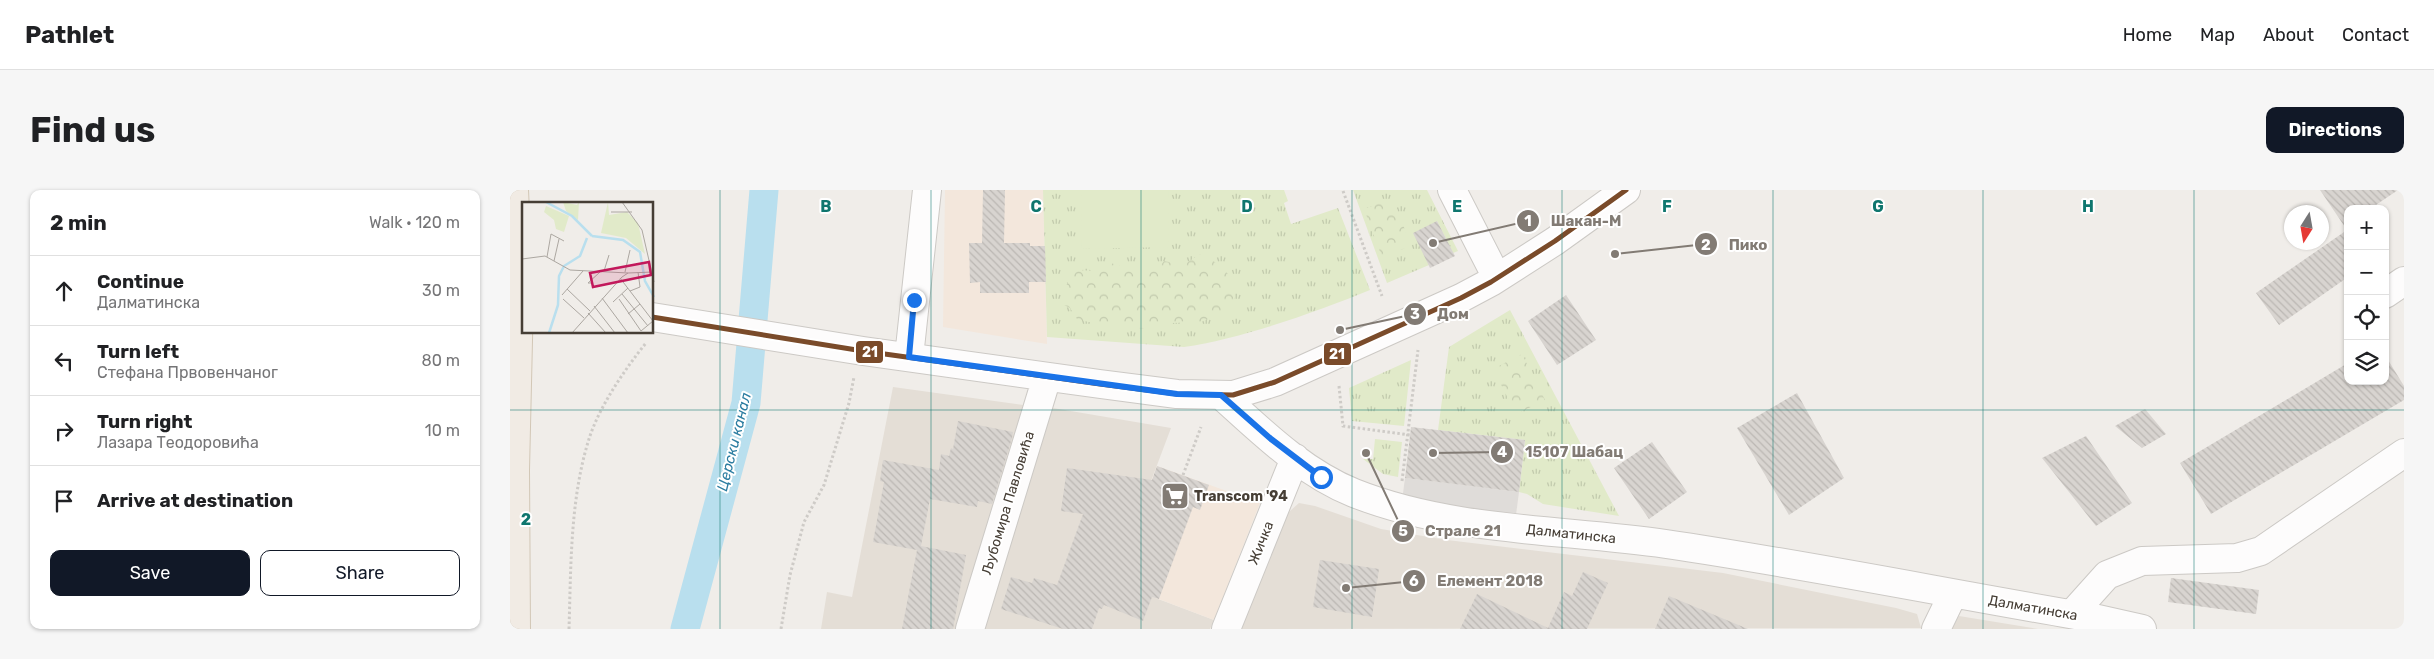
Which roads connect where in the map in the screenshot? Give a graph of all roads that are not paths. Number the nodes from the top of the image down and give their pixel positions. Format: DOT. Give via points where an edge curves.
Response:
graph roads {
  1 [pos="514,190"];
  2 [pos="927,190"];
  3 [pos="1452,190"];
  4 [pos="1626,190"];
  5 [pos="1497,278"];
  6 [pos="2404,280"];
  7 [pos="2389,291"];
  8 [pos="518,296"];
  9 [pos="664,319"];
  10 [pos="909,357"];
  11 [pos="1047,377"];
  12 [pos="1221,395"];
  13 [pos="2404,454"];
  14 [pos="1295,458"];
  15 [pos="513,467"];
  16 [pos="1953,594"];
  17 [pos="2072,614"];
  18 [pos="516,629"];
  19 [pos="970,629"];
  20 [pos="1226,629"];
  21 [pos="1936,629"];
  22 [pos="2142,629"];
  1 -- 8 [label="main road"];
  2 -- 10 [label="street"];
  3 -- 5 [label="street"];
  4 -- 5 [label="street"];
  5 -- 12 [label="street" via="1439,310 1275,382 1233,395"];
  6 -- 7 [label="street"];
  8 -- 15 [label="main road"];
  9 -- 10 [label="street"];
  10 -- 11 [label="street"];
  11 -- 12 [label="street" via="1177,394"];
  11 -- 19 [label="street, Љубомира Павловића"];
  12 -- 14 [label="street, Далматинска"];
  13 -- 17 [label="street" via="2261,551 2237,558 2142,561 2107,575"];
  14 -- 16 [label="street, Далматинска" via="1321,477 1354,493 1420,513 1485,524 1665,544"];
  14 -- 20 [label="street, Жичка"];
  15 -- 18 [label="main road"];
  16 -- 17 [label="street, Далматинска"];
  16 -- 21 [label="street"];
  17 -- 22 [label="street, Далматинска"];
}
